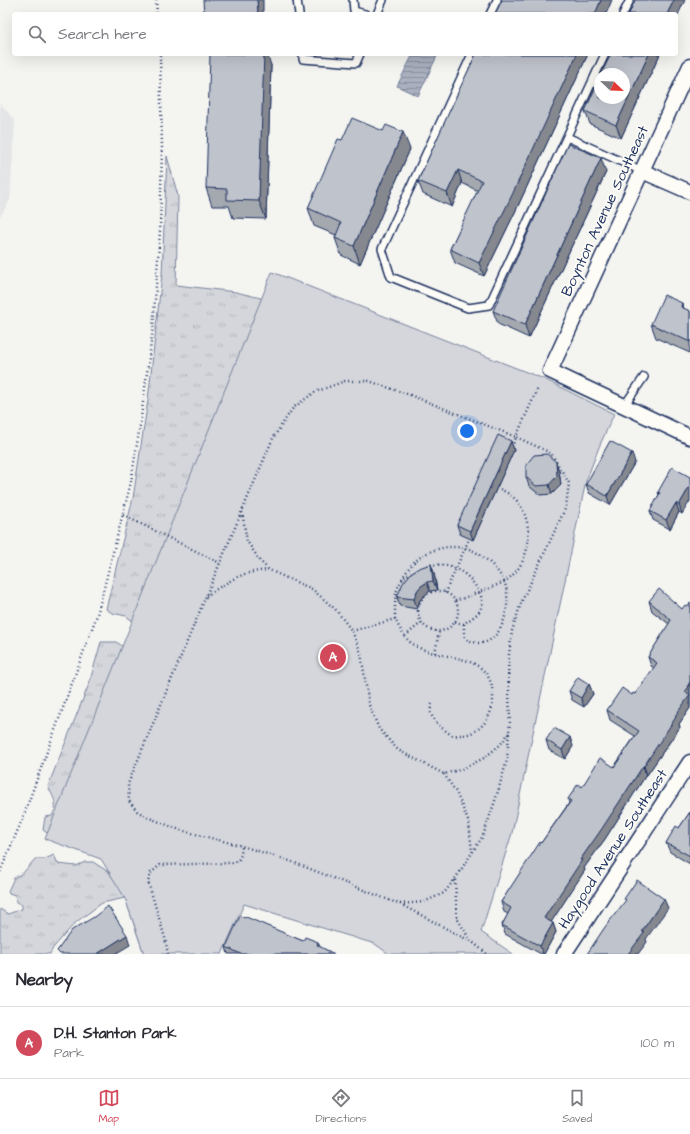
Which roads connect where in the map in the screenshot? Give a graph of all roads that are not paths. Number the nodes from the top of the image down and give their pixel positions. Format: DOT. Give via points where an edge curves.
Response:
graph roads {
  1 [pos="297,0"];
  2 [pos="353,0"];
  3 [pos="383,0"];
  4 [pos="497,0"];
  5 [pos="630,0"];
  6 [pos="299,12"];
  7 [pos="358,12"];
  8 [pos="378,12"];
  9 [pos="491,12"];
  10 [pos="625,12"];
  11 [pos="303,56"];
  12 [pos="359,56"];
  13 [pos="471,56"];
  14 [pos="604,56"];
  15 [pos="690,66"];
  16 [pos="567,137"];
  17 [pos="642,171"];
  18 [pos="690,192"];
  19 [pos="644,377"];
  20 [pos="624,406"];
  21 [pos="690,437"];
  22 [pos="690,762"];
  23 [pos="564,954"];
  1 -- 6 [label="lane"];
  2 -- 7 [label="lane" via="354,11"];
  3 -- 8 [label="lane"];
  4 -- 9 [label="lane"];
  5 -- 10 [label="lane"];
  11 -- 12 [label="lane" via="303,59 356,63"];
  13 -- 16 [label="lane" via="382,249 391,277 468,308 489,305"];
  14 -- 16 [label="lane"];
  15 -- 17 [label="street, Boynton Avenue Southeast"];
  16 -- 17 [label="lane"];
  17 -- 18 [label="street"];
  17 -- 20 [label="street, Boynton Avenue Southeast" via="550,371"];
  19 -- 20 [label="lane"];
  20 -- 21 [label="street"];
  22 -- 23 [label="street, Haygood Avenue Southeast"];
}
